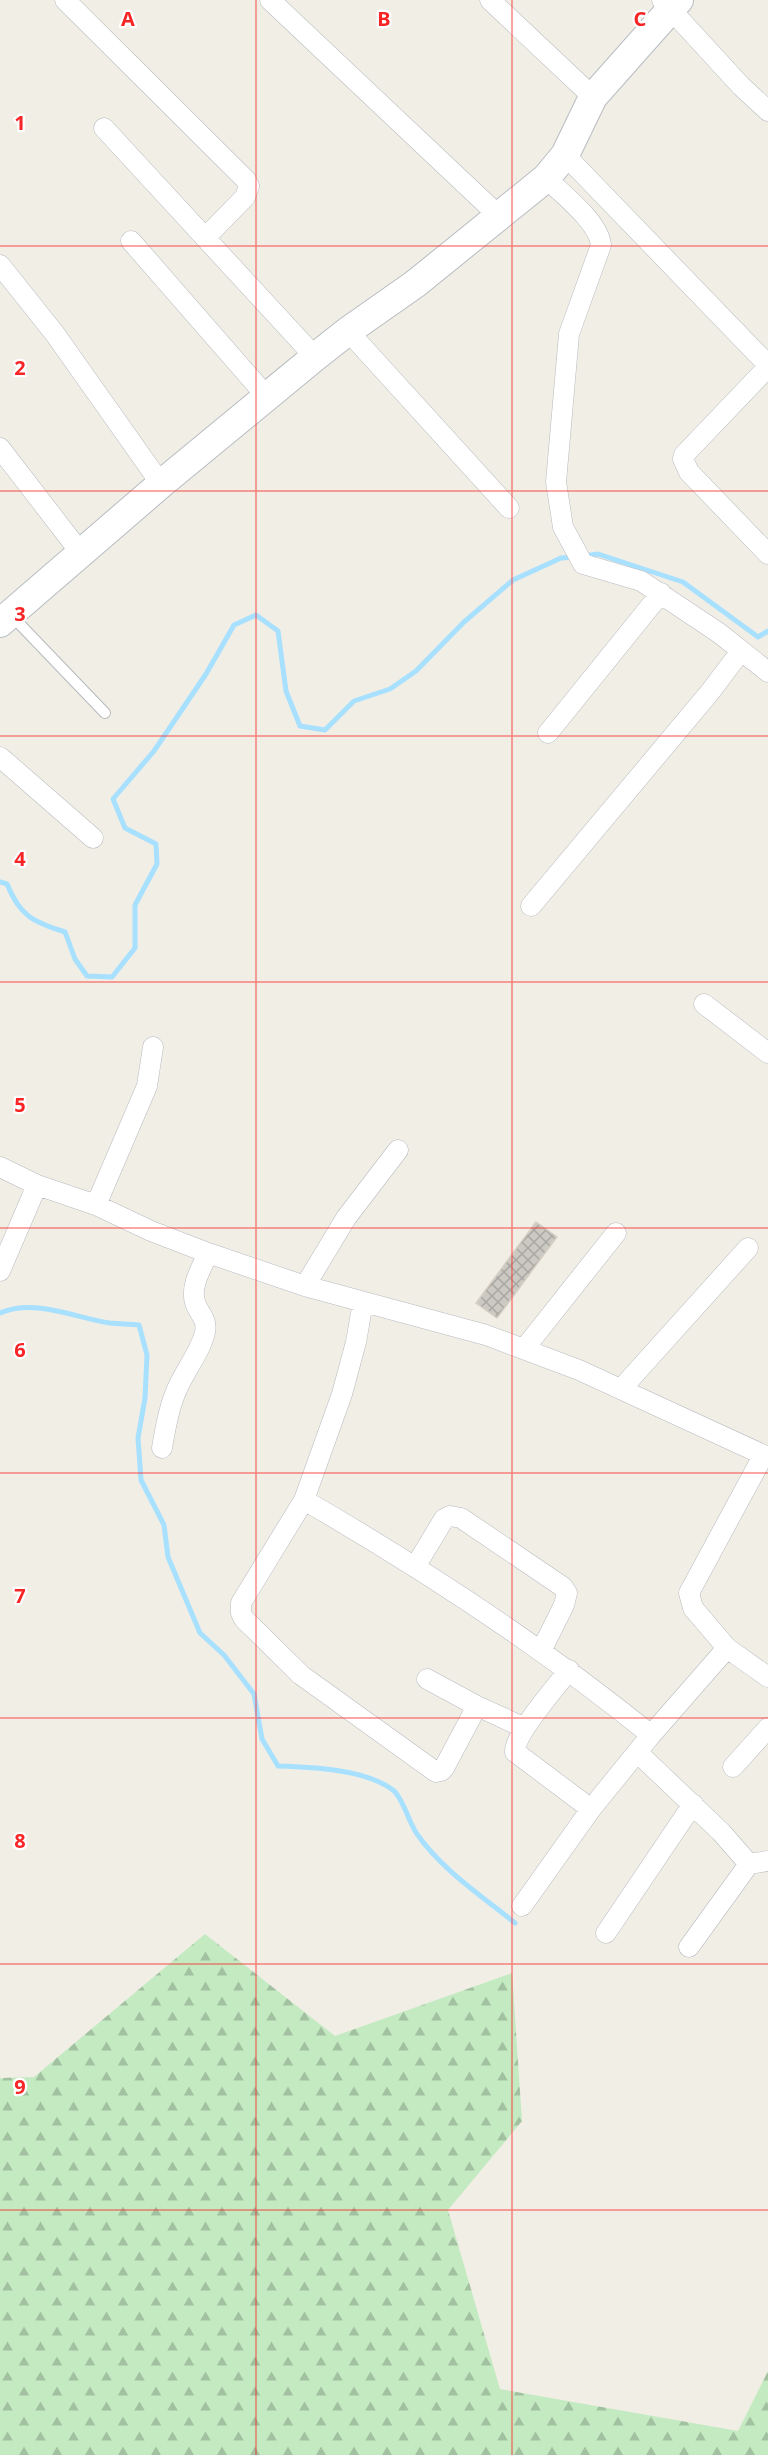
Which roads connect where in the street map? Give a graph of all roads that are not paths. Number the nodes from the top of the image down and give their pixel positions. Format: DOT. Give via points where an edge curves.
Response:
graph roads {
  1 [pos="65,0"];
  2 [pos="270,0"];
  3 [pos="490,0"];
  4 [pos="670,3"];
  5 [pos="593,97"];
  6 [pos="768,111"];
  7 [pos="104,128"];
  8 [pos="565,155"];
  9 [pos="546,178"];
  10 [pos="500,217"];
  11 [pos="206,237"];
  12 [pos="131,241"];
  13 [pos="0,265"];
  14 [pos="348,331"];
  15 [pos="315,357"];
  16 [pos="768,366"];
  17 [pos="267,397"];
  18 [pos="0,448"];
  19 [pos="160,484"];
  20 [pos="509,508"];
  21 [pos="80,552"];
  22 [pos="768,554"];
  23 [pos="661,593"];
  24 [pos="4,617"];
  25 [pos="741,651"];
  26 [pos="768,672"];
  27 [pos="105,713"];
  28 [pos="548,733"];
  29 [pos="0,757"];
  30 [pos="93,838"];
  31 [pos="531,906"];
  32 [pos="704,1004"];
  33 [pos="153,1047"];
  34 [pos="768,1053"];
  35 [pos="398,1150"];
  36 [pos="0,1167"];
  37 [pos="37,1185"];
  38 [pos="96,1205"];
  39 [pos="616,1233"];
  40 [pos="6,1242"];
  41 [pos="748,1248"];
  42 [pos="208,1253"];
  43 [pos="0,1271"];
  44 [pos="305,1286"];
  45 [pos="363,1302"];
  46 [pos="524,1349"];
  47 [pos="621,1388"];
  48 [pos="162,1448"];
  49 [pos="766,1456"];
  50 [pos="304,1500"];
  51 [pos="415,1566"];
  52 [pos="727,1648"];
  53 [pos="541,1651"];
  54 [pos="569,1670"];
  55 [pos="768,1677"];
  56 [pos="427,1679"];
  57 [pos="477,1706"];
  58 [pos="525,1728"];
  59 [pos="768,1728"];
  60 [pos="651,1735"];
  61 [pos="638,1753"];
  62 [pos="733,1767"];
  63 [pos="693,1804"];
  64 [pos="591,1809"];
  65 [pos="759,1863"];
  66 [pos="522,1906"];
  67 [pos="606,1933"];
  68 [pos="689,1947"];
  1 -- 11 [label="street" via="246,180 249,186 245,197"];
  2 -- 10 [label="street"];
  3 -- 5 [label="street"];
  4 -- 5 [label="main road"];
  4 -- 6 [label="street" via="741,86"];
  5 -- 8 [label="main road"];
  7 -- 11 [label="street"];
  8 -- 9 [label="main road"];
  8 -- 16 [label="street"];
  9 -- 10 [label="main road"];
  9 -- 23 [label="street" via="583,214 597,232 601,245 570,334 556,482 563,527 583,564 641,581"];
  10 -- 14 [label="main road"];
  11 -- 15 [label="street"];
  12 -- 17 [label="street"];
  13 -- 19 [label="street" via="55,334"];
  14 -- 15 [label="main road"];
  14 -- 20 [label="street"];
  15 -- 17 [label="main road"];
  16 -- 22 [label="street" via="683,459 689,472"];
  17 -- 19 [label="main road"];
  18 -- 21 [label="street"];
  19 -- 21 [label="main road"];
  21 -- 24 [label="main road"];
  23 -- 25 [label="street"];
  23 -- 28 [label="street"];
  24 -- 27 [label="lane"];
  25 -- 26 [label="street"];
  25 -- 31 [label="street"];
  29 -- 30 [label="street"];
  32 -- 34 [label="street"];
  33 -- 38 [label="street" via="147,1086"];
  35 -- 44 [label="street" via="346,1218"];
  36 -- 37 [label="street"];
  37 -- 38 [label="street"];
  37 -- 40 [label="street"];
  38 -- 42 [label="street"];
  39 -- 46 [label="street"];
  40 -- 43 [label="street"];
  41 -- 47 [label="street"];
  42 -- 44 [label="street"];
  42 -- 48 [label="street" via="194,1296 206,1322 205,1333 175,1392"];
  44 -- 45 [label="street"];
  45 -- 46 [label="street"];
  45 -- 50 [label="street" via="342,1394"];
  46 -- 47 [label="street"];
  47 -- 49 [label="street"];
  49 -- 52 [label="street" via="689,1593 693,1608"];
  50 -- 51 [label="street"];
  50 -- 57 [label="street" via="241,1604 244,1619 301,1675 436,1772 444,1768"];
  51 -- 53 [label="street"];
  51 -- 53 [label="street" via="444,1519 461,1518 567,1593"];
  52 -- 55 [label="street"];
  52 -- 60 [label="street"];
  53 -- 54 [label="street"];
  54 -- 58 [label="street"];
  54 -- 60 [label="street"];
  56 -- 57 [label="street"];
  57 -- 58 [label="street"];
  58 -- 64 [label="street" via="515,1745 516,1755"];
  59 -- 62 [label="street"];
  60 -- 61 [label="street"];
  61 -- 63 [label="street"];
  61 -- 64 [label="street"];
  63 -- 65 [label="street"];
  63 -- 67 [label="street"];
  64 -- 66 [label="street"];
  65 -- 68 [label="street"];
}
